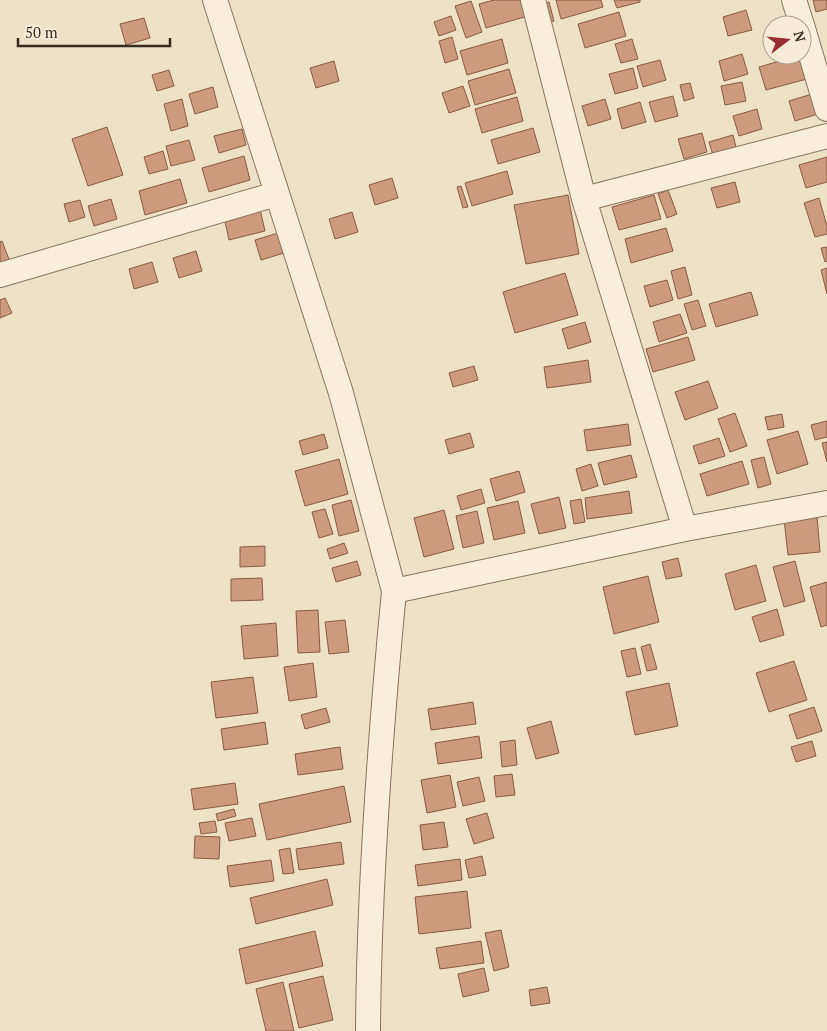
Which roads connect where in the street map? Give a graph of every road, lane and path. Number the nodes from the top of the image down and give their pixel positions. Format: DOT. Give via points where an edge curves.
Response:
graph roads {
  1 [pos="215,0"];
  2 [pos="533,0"];
  3 [pos="794,0"];
  4 [pos="799,15"];
  5 [pos="812,59"];
  6 [pos="827,109"];
  7 [pos="827,136"];
  8 [pos="276,194"];
  9 [pos="584,199"];
  10 [pos="0,275"];
  11 [pos="827,502"];
  12 [pos="685,529"];
  13 [pos="394,591"];
  14 [pos="368,1031"];
  1 -- 8 [label="street"];
  2 -- 9 [label="street"];
  3 -- 4 [label="street"];
  5 -- 6 [label="street"];
  7 -- 9 [label="street"];
  8 -- 10 [label="street"];
  8 -- 13 [label="street" via="341,393"];
  9 -- 12 [label="street"];
  11 -- 12 [label="street"];
  12 -- 13 [label="street"];
  13 -- 14 [label="street" via="384,702 368,975"];
}
